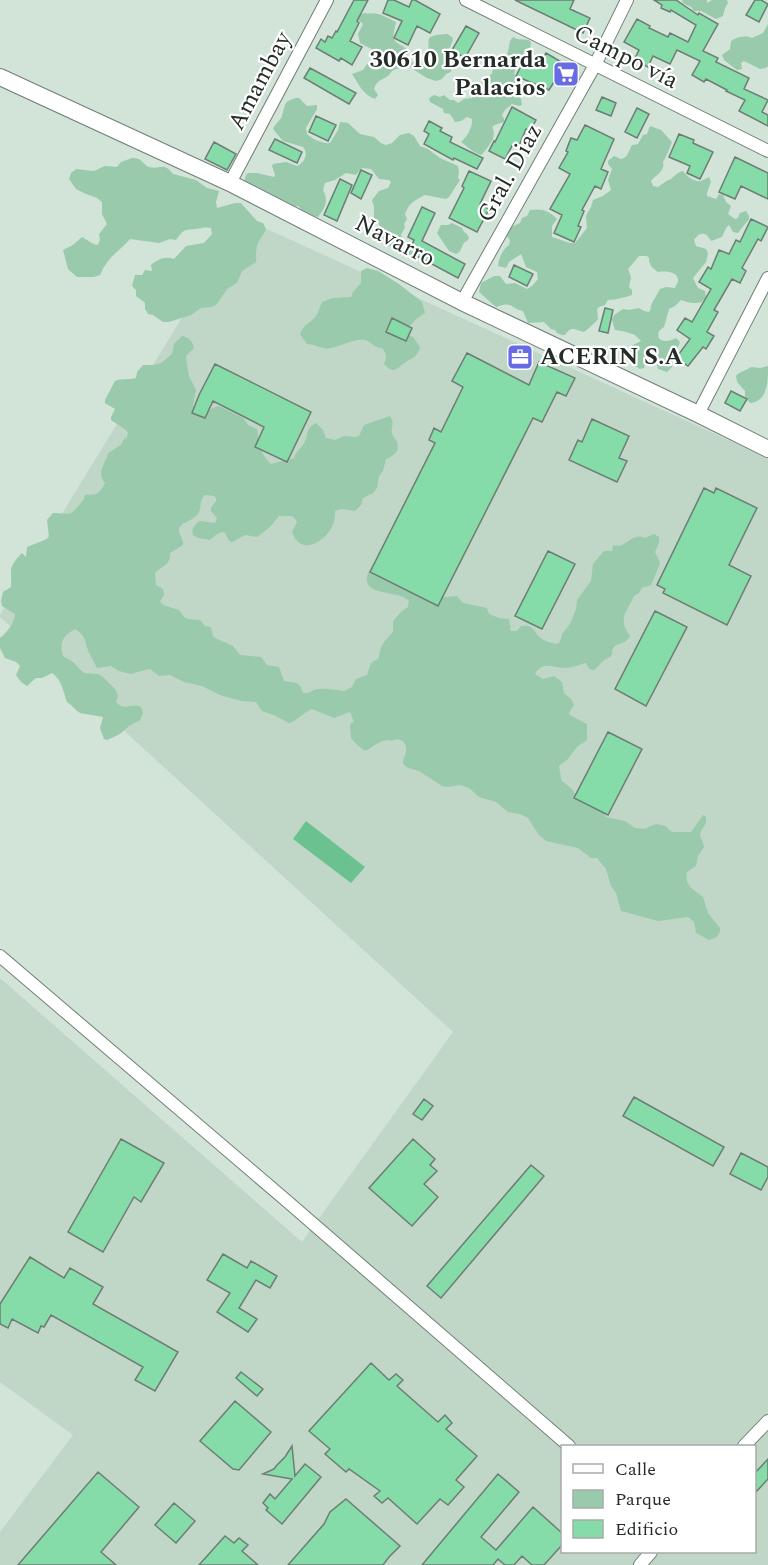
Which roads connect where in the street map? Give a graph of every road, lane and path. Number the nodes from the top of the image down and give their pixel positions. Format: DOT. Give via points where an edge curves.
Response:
graph roads {
  1 [pos="327,0"];
  2 [pos="466,0"];
  3 [pos="627,0"];
  4 [pos="595,65"];
  5 [pos="0,77"];
  6 [pos="768,151"];
  7 [pos="230,183"];
  8 [pos="768,278"];
  9 [pos="462,302"];
  10 [pos="698,414"];
  11 [pos="768,449"];
  12 [pos="0,956"];
  13 [pos="768,1421"];
  14 [pos="568,1445"];
  15 [pos="745,1445"];
  16 [pos="649,1553"];
  17 [pos="640,1565"];
  1 -- 7 [label="street, Amambay"];
  2 -- 4 [label="street, Campo vía"];
  3 -- 4 [label="street, Gral. Diaz"];
  4 -- 6 [label="street, Campo vía"];
  4 -- 9 [label="street, Gral. Diaz"];
  5 -- 7 [label="street, Navarro"];
  7 -- 9 [label="street, Navarro"];
  8 -- 10 [label="street"];
  9 -- 10 [label="street, Navarro"];
  10 -- 11 [label="street, Navarro"];
  12 -- 14 [label="street"];
  13 -- 15 [label="street"];
  16 -- 17 [label="street"];
}
